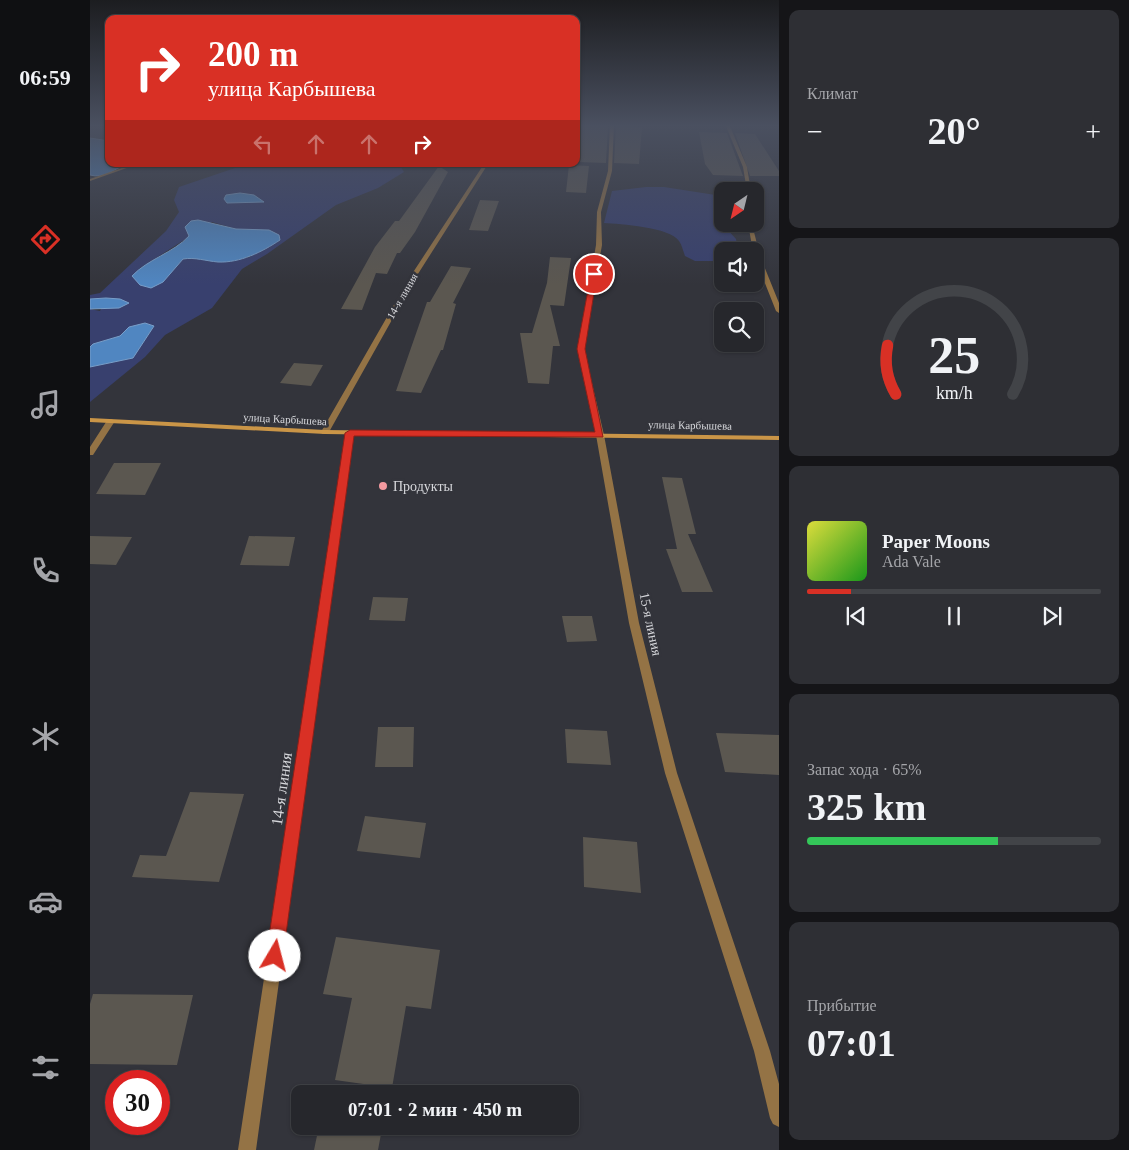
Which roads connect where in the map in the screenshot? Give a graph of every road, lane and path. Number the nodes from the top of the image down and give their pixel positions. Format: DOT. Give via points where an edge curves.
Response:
graph roads {
  1 [pos="477,178"];
  2 [pos="608,178"];
  3 [pos="752,232"];
  4 [pos="779,311"];
  5 [pos="90,420"];
  6 [pos="111,421"];
  7 [pos="325,432"];
  8 [pos="350,433"];
  9 [pos="600,435"];
  10 [pos="779,438"];
  11 [pos="90,454"];
  12 [pos="779,1118"];
  13 [pos="247,1150"];
  1 -- 7 [label="street, 14-я линия" via="413,277"];
  2 -- 9 [label="street, 15-я линия" via="599,212 599,245 581,349"];
  3 -- 4 [label="street" via="757,256"];
  5 -- 6 [label="main road, улица Карбышева"];
  6 -- 7 [label="main road, улица Карбышева"];
  6 -- 11 [label="street"];
  7 -- 8 [label="main road, улица Карбышева"];
  8 -- 9 [label="main road, улица Карбышева"];
  8 -- 13 [label="street, 14-я линия"];
  9 -- 10 [label="main road, улица Карбышева"];
  9 -- 12 [label="street, 15-я линия" via="634,623 671,773 762,1051"];
}
